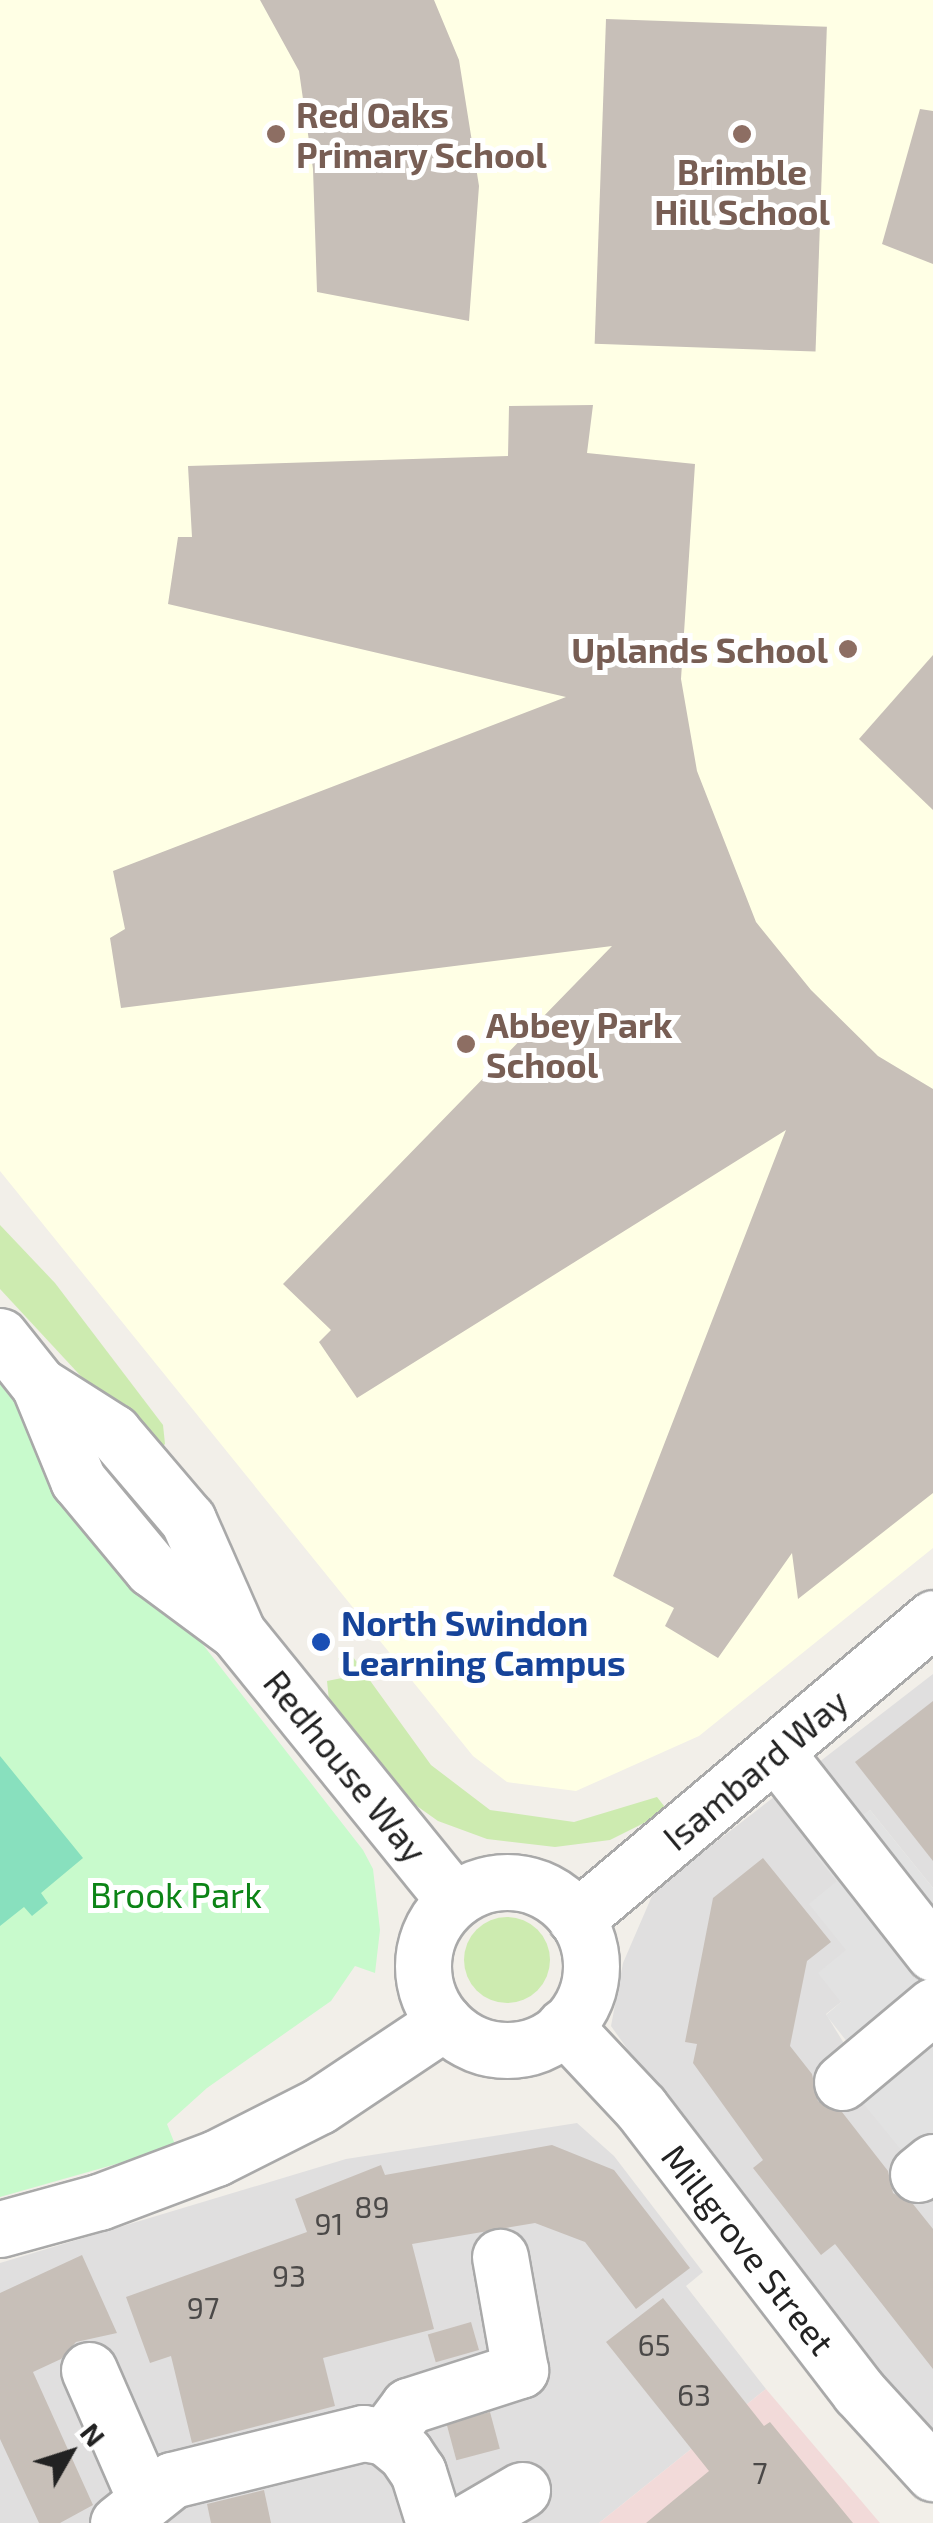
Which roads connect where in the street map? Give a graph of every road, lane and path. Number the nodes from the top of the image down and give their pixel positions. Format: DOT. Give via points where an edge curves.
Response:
graph roads {
  1 [pos="0,1336"];
  2 [pos="933,1618"];
  3 [pos="777,1754"];
  4 [pos="454,1900"];
  5 [pos="576,1919"];
  6 [pos="933,1953"];
  7 [pos="933,2006"];
  8 [pos="446,2022"];
  9 [pos="564,2026"];
  10 [pos="842,2082"];
  11 [pos="0,2228"];
  12 [pos="500,2257"];
  13 [pos="89,2370"];
  14 [pos="385,2437"];
  15 [pos="933,2473"];
  16 [pos="522,2490"];
  17 [pos="132,2510"];
  18 [pos="434,2523"];
  19 [pos="465,2523"];
  1 -- 4 [label="street, Redhouse Way" via="39,1384 66,1457 88,1492 152,1569 237,1632"];
  2 -- 3 [label="street, Isambard Way"];
  3 -- 5 [label="street, Isambard Way"];
  3 -- 6 [label="street"];
  4 -- 5 [label="street" via="478,1887 514,1882 550,1894"];
  4 -- 8 [label="street" via="431,1929 424,1956 428,1996"];
  5 -- 9 [label="street" via="588,1945 590,1976"];
  7 -- 10 [label="street"];
  8 -- 9 [label="street" via="471,2041 502,2049 533,2045"];
  8 -- 11 [label="street" via="319,2106 216,2158 100,2202"];
  9 -- 15 [label="street, Millgrove Street" via="641,2108 859,2392"];
  12 -- 14 [label="street" via="520,2370 408,2406"];
  13 -- 17 [label="street"];
  14 -- 17 [label="street" via="339,2437 172,2480"];
  14 -- 18 [label="street" via="418,2472"];
  16 -- 19 [label="street"];
}
